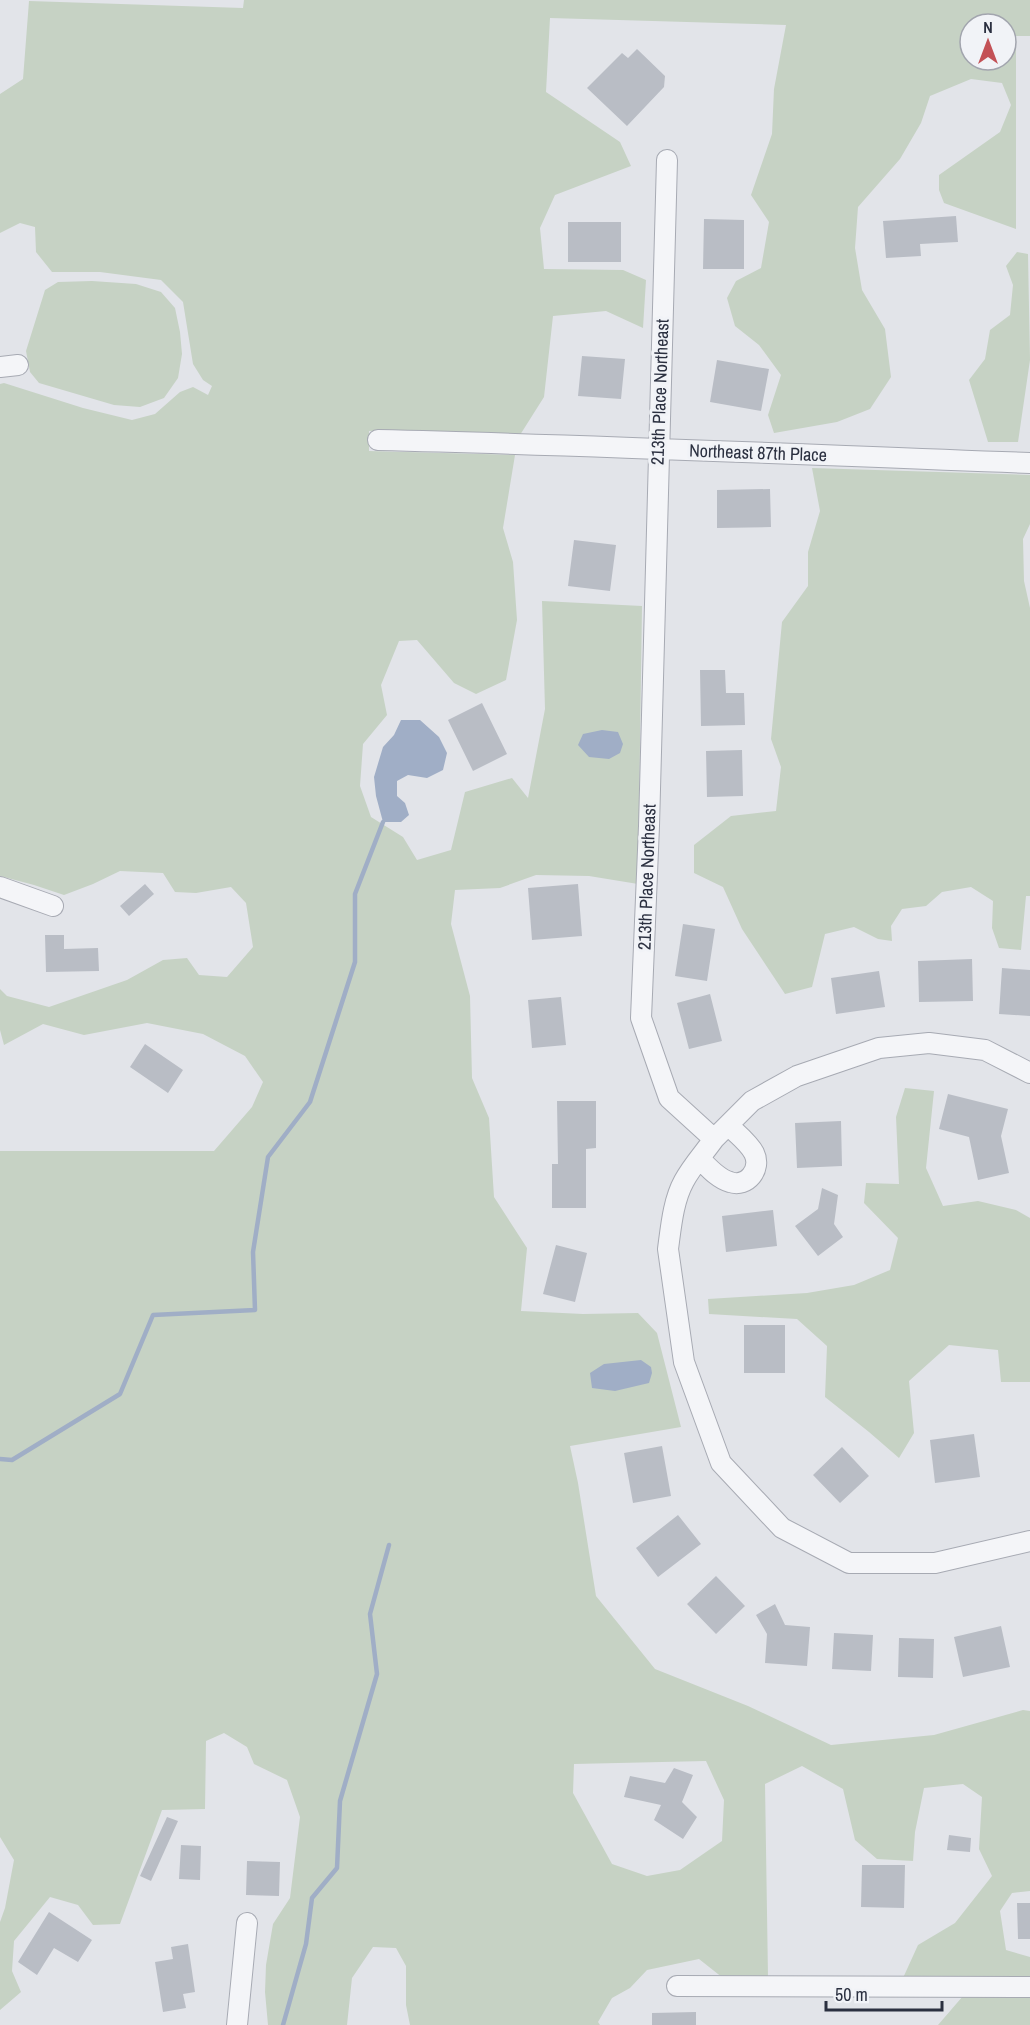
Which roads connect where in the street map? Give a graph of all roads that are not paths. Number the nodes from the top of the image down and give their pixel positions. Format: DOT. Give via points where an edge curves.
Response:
graph roads {
  1 [pos="667,160"];
  2 [pos="378,440"];
  3 [pos="659,449"];
  4 [pos="1030,463"];
  5 [pos="0,887"];
  6 [pos="53,906"];
  7 [pos="1030,1073"];
  8 [pos="721,1132"];
  9 [pos="700,1159"];
  10 [pos="1030,1541"];
  11 [pos="247,1923"];
  12 [pos="677,1986"];
  13 [pos="1030,1988"];
  14 [pos="237,2025"];
  1 -- 3 [label="street, 213th Place Northeast"];
  2 -- 3 [label="street, Northeast 87th Place"];
  3 -- 4 [label="street, Northeast 87th Place"];
  3 -- 8 [label="street, 213th Place Northeast" via="650,826 640,1018 669,1098"];
  5 -- 6 [label="street"];
  7 -- 8 [label="street" via="985,1050 929,1043 879,1048 797,1076 752,1101"];
  8 -- 9 [label="street"];
  8 -- 9 [label="street, 213th Place Northeast" via="754,1154 753,1174 742,1182 729,1182"];
  9 -- 10 [label="street" via="683,1182 668,1249 684,1362 721,1463 782,1528 849,1563 934,1563"];
  11 -- 14 [label="street"];
  12 -- 13 [label="street"];
}
